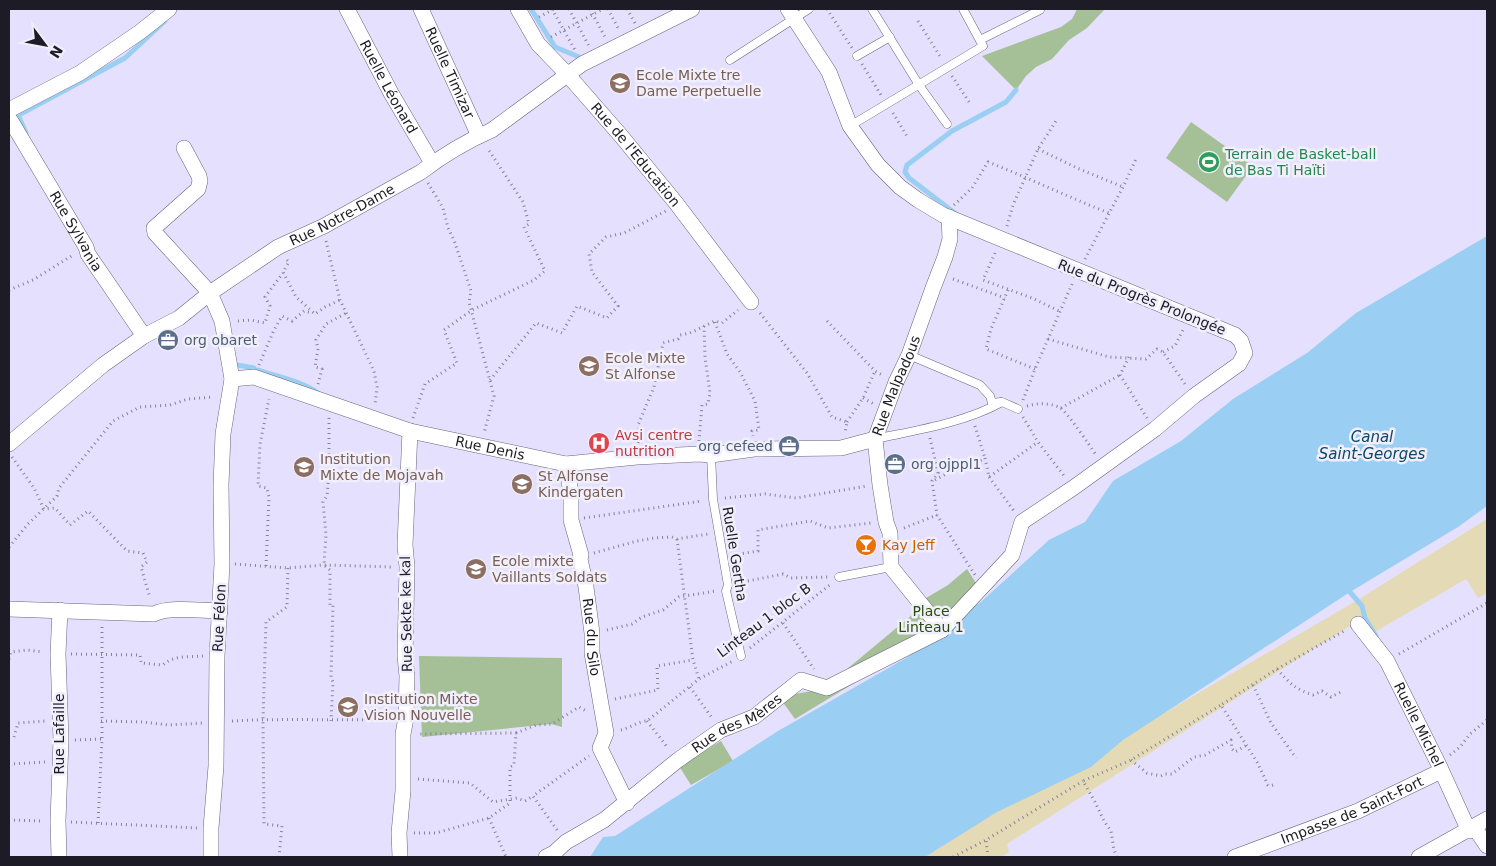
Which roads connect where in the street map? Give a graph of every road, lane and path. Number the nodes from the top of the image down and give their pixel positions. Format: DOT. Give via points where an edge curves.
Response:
graph roads {
  1 [pos="169,9"];
  2 [pos="347,9"];
  3 [pos="420,9"];
  4 [pos="518,9"];
  5 [pos="552,9"];
  6 [pos="569,9"];
  7 [pos="590,9"];
  8 [pos="603,9"];
  9 [pos="608,9"];
  10 [pos="692,9"];
  11 [pos="808,9"];
  12 [pos="827,9"];
  13 [pos="872,9"];
  14 [pos="964,9"];
  15 [pos="1040,10"];
  16 [pos="593,14"];
  17 [pos="791,14"];
  18 [pos="577,23"];
  19 [pos="564,30"];
  20 [pos="890,37"];
  21 [pos="980,40"];
  22 [pos="626,42"];
  23 [pos="538,44"];
  24 [pos="612,49"];
  25 [pos="857,56"];
  26 [pos="589,60"];
  27 [pos="730,60"];
  28 [pos="567,74"];
  29 [pos="919,85"];
  30 [pos="887,104"];
  31 [pos="10,116"];
  32 [pos="1056,122"];
  33 [pos="947,124"];
  34 [pos="850,126"];
  35 [pos="479,136"];
  36 [pos="908,138"];
  37 [pos="184,148"];
  38 [pos="1038,149"];
  39 [pos="1137,156"];
  40 [pos="427,168"];
  41 [pos="1025,176"];
  42 [pos="1123,187"];
  43 [pos="676,203"];
  44 [pos="1109,213"];
  45 [pos="946,216"];
  46 [pos="324,226"];
  47 [pos="1003,240"];
  48 [pos="86,247"];
  49 [pos="278,247"];
  50 [pos="1078,270"];
  51 [pos="283,272"];
  52 [pos="938,273"];
  53 [pos="9,290"];
  54 [pos="1008,290"];
  55 [pos="210,293"];
  56 [pos="1005,298"];
  57 [pos="340,300"];
  58 [pos="751,302"];
  59 [pos="472,310"];
  60 [pos="1059,311"];
  61 [pos="315,314"];
  62 [pos="346,314"];
  63 [pos="1190,317"];
  64 [pos="827,320"];
  65 [pos="222,321"];
  66 [pos="715,321"];
  67 [pos="704,326"];
  68 [pos="144,336"];
  69 [pos="1048,339"];
  70 [pos="1163,352"];
  71 [pos="909,355"];
  72 [pos="1129,357"];
  73 [pos="1035,368"];
  74 [pos="874,371"];
  75 [pos="1120,375"];
  76 [pos="254,377"];
  77 [pos="232,379"];
  78 [pos="490,380"];
  79 [pos="896,382"];
  80 [pos="272,383"];
  81 [pos="1194,396"];
  82 [pos="229,397"];
  83 [pos="314,397"];
  84 [pos="1002,402"];
  85 [pos="332,403"];
  86 [pos="1061,408"];
  87 [pos="1018,409"];
  88 [pos="971,415"];
  89 [pos="372,418"];
  90 [pos="847,422"];
  91 [pos="927,428"];
  92 [pos="1155,429"];
  93 [pos="410,431"];
  94 [pos="875,439"];
  95 [pos="1038,442"];
  96 [pos="9,444"];
  97 [pos="481,446"];
  98 [pos="842,448"];
  99 [pos="754,449"];
  100 [pos="9,452"];
  101 [pos="705,454"];
  102 [pos="637,457"];
  103 [pos="984,458"];
  104 [pos="566,464"];
  105 [pos="1104,465"];
  106 [pos="990,478"];
  107 [pos="932,481"];
  108 [pos="880,485"];
  109 [pos="1073,488"];
  110 [pos="714,499"];
  111 [pos="44,510"];
  112 [pos="937,514"];
  113 [pos="571,520"];
  114 [pos="1022,522"];
  115 [pos="888,528"];
  116 [pos="718,532"];
  117 [pos="677,539"];
  118 [pos="9,547"];
  119 [pos="581,555"];
  120 [pos="723,556"];
  121 [pos="222,564"];
  122 [pos="324,565"];
  123 [pos="266,566"];
  124 [pos="407,567"];
  125 [pos="891,567"];
  126 [pos="288,568"];
  127 [pos="839,576"];
  128 [pos="982,586"];
  129 [pos="727,588"];
  130 [pos="684,596"];
  131 [pos="1487,603"];
  132 [pos="9,609"];
  133 [pos="60,610"];
  134 [pos="220,611"];
  135 [pos="102,613"];
  136 [pos="154,614"];
  137 [pos="783,623"];
  138 [pos="1358,624"];
  139 [pos="942,630"];
  140 [pos="592,633"];
  141 [pos="101,653"];
  142 [pos="58,654"];
  143 [pos="217,656"];
  144 [pos="741,656"];
  145 [pos="9,660"];
  146 [pos="693,660"];
  147 [pos="1387,661"];
  148 [pos="1277,669"];
  149 [pos="699,680"];
  150 [pos="1253,685"];
  151 [pos="690,687"];
  152 [pos="827,688"];
  153 [pos="1343,692"];
  154 [pos="600,702"];
  155 [pos="1221,705"];
  156 [pos="406,718"];
  157 [pos="263,719"];
  158 [pos="59,720"];
  159 [pos="1487,720"];
  160 [pos="101,721"];
  161 [pos="331,721"];
  162 [pos="647,721"];
  163 [pos="216,722"];
  164 [pos="605,728"];
  165 [pos="721,730"];
  166 [pos="516,733"];
  167 [pos="403,734"];
  168 [pos="9,737"];
  169 [pos="102,739"];
  170 [pos="61,740"];
  171 [pos="1247,745"];
  172 [pos="600,748"];
  173 [pos="1296,758"];
  174 [pos="678,760"];
  175 [pos="1131,760"];
  176 [pos="59,762"];
  177 [pos="9,764"];
  178 [pos="1440,767"];
  179 [pos="403,778"];
  180 [pos="1083,781"];
  181 [pos="1273,785"];
  182 [pos="533,796"];
  183 [pos="510,798"];
  184 [pos="627,803"];
  185 [pos="489,818"];
  186 [pos="9,820"];
  187 [pos="58,821"];
  188 [pos="98,823"];
  189 [pos="1477,826"];
  190 [pos="211,828"];
  191 [pos="399,833"];
  192 [pos="986,840"];
  193 [pos="566,842"];
  194 [pos="1487,846"];
  195 [pos="59,857"];
  196 [pos="210,857"];
  197 [pos="280,857"];
  198 [pos="400,857"];
  199 [pos="506,857"];
  200 [pos="546,857"];
  201 [pos="953,857"];
  202 [pos="988,857"];
  203 [pos="1117,857"];
  204 [pos="1235,857"];
  205 [pos="1419,857"];
  1 -- 31 [label="street" via="80,73"];
  2 -- 40 [label="street, Ruelle Léonard"];
  3 -- 35 [label="street, Ruelle Timizar"];
  4 -- 23 [label="street, Rue de l'Education"];
  5 -- 19 [label="path"];
  6 -- 18 [label="path"];
  7 -- 16 [label="path"];
  8 -- 16 [label="path"];
  9 -- 22 [label="path"];
  10 -- 22 [label="street, Rue Notre-Dame"];
  11 -- 17 [label="lane"];
  12 -- 25 [label="path"];
  13 -- 20 [label="lane"];
  14 -- 21 [label="lane"];
  15 -- 21 [label="lane"];
  16 -- 18 [label="path"];
  16 -- 24 [label="path"];
  17 -- 27 [label="lane"];
  17 -- 34 [label="street, Rue du Progrès Prolongée" via="829,72"];
  18 -- 19 [label="path"];
  18 -- 26 [label="path"];
  19 -- 23 [label="path"];
  19 -- 26 [label="path"];
  20 -- 25 [label="lane"];
  20 -- 29 [label="lane"];
  21 -- 29 [label="lane" via="983,46"];
  22 -- 24 [label="street, Rue Notre-Dame"];
  23 -- 28 [label="street, Rue de l'Education"];
  24 -- 26 [label="street, Rue Notre-Dame"];
  25 -- 30 [label="path"];
  26 -- 28 [label="street, Rue Notre-Dame"];
  28 -- 35 [label="street, Rue Notre-Dame" via="492,130"];
  28 -- 43 [label="street, Rue de l'Education"];
  29 -- 30 [label="lane"];
  29 -- 33 [label="lane"];
  30 -- 34 [label="lane"];
  30 -- 36 [label="path"];
  31 -- 48 [label="street, Rue Sylvania"];
  32 -- 38 [label="path"];
  34 -- 45 [label="street, Rue du Progrès Prolongée" via="888,176 918,200"];
  35 -- 40 [label="street, Rue Notre-Dame"];
  35 -- 59 [label="path" via="524,202 529,224 524,227 545,271 534,280"];
  37 -- 55 [label="street, Rue Félon" via="199,176 198,189 154,228"];
  38 -- 41 [label="path"];
  38 -- 42 [label="path"];
  39 -- 42 [label="path"];
  40 -- 46 [label="street, Rue Notre-Dame"];
  40 -- 59 [label="path" via="469,285"];
  41 -- 44 [label="path"];
  41 -- 45 [label="path" via="988,162 972,188"];
  41 -- 47 [label="path"];
  42 -- 44 [label="path"];
  43 -- 58 [label="street, Rue de l'Education"];
  43 -- 78 [label="path" via="624,233 606,237 589,254 592,272 618,306 607,318 577,306 562,333 536,323"];
  44 -- 50 [label="path"];
  45 -- 47 [label="street, Rue du Progrès Prolongée"];
  45 -- 52 [label="street, Rue Malpadous" via="950,239"];
  46 -- 49 [label="street, Rue Notre-Dame"];
  46 -- 57 [label="path"];
  47 -- 50 [label="street, Rue du Progrès Prolongée"];
  47 -- 54 [label="path" via="983,280"];
  48 -- 53 [label="path"];
  48 -- 68 [label="street, Rue Sylvania"];
  49 -- 51 [label="path" via="289,262"];
  49 -- 55 [label="street, Rue Notre-Dame"];
  50 -- 60 [label="path"];
  50 -- 63 [label="street, Rue du Progrès Prolongée"];
  51 -- 61 [label="path" via="296,297"];
  51 -- 65 [label="path" via="265,297 270,306 265,323"];
  52 -- 56 [label="path"];
  52 -- 71 [label="street, Rue Malpadous"];
  54 -- 56 [label="path"];
  54 -- 60 [label="path"];
  55 -- 65 [label="street, Rue Félon"];
  55 -- 68 [label="street, Rue Notre-Dame" via="179,318"];
  56 -- 73 [label="path" via="986,349"];
  57 -- 61 [label="path"];
  57 -- 62 [label="path"];
  58 -- 66 [label="path" via="722,323"];
  58 -- 90 [label="path" via="803,368 832,416"];
  59 -- 78 [label="path"];
  59 -- 93 [label="path" via="444,330 458,362 425,384"];
  60 -- 69 [label="path"];
  61 -- 76 [label="path" via="304,311 292,321 282,316"];
  62 -- 83 [label="path" via="326,324 316,340 315,367 322,370"];
  62 -- 89 [label="path" via="374,371 377,387"];
  63 -- 70 [label="path" via="1175,346"];
  63 -- 81 [label="street, Rue du Progrès Prolongée" via="1235,335 1245,353 1239,364"];
  64 -- 74 [label="path"];
  65 -- 77 [label="street, Rue Félon"];
  66 -- 67 [label="path"];
  66 -- 99 [label="path" via="727,354 755,401 760,430 752,431"];
  67 -- 101 [label="path" via="704,357 710,393 708,404 702,406"];
  67 -- 102 [label="path" via="663,344 654,386 638,425"];
  68 -- 96 [label="street, Rue Notre-Dame" via="103,365"];
  69 -- 72 [label="path" via="1109,357"];
  69 -- 73 [label="path"];
  70 -- 72 [label="path" via="1157,349 1146,359"];
  70 -- 81 [label="path"];
  71 -- 79 [label="street, Rue Malpadous"];
  71 -- 84 [label="lane" via="980,385 992,403"];
  72 -- 75 [label="path"];
  73 -- 87 [label="path"];
  74 -- 79 [label="path"];
  74 -- 90 [label="path"];
  75 -- 86 [label="path"];
  75 -- 92 [label="path"];
  76 -- 77 [label="street, Rue Denis"];
  76 -- 80 [label="street, Rue Denis"];
  77 -- 82 [label="street, Rue Félon"];
  78 -- 97 [label="path" via="494,396"];
  79 -- 94 [label="street, Rue Malpadous"];
  80 -- 83 [label="street, Rue Denis"];
  80 -- 123 [label="path" via="260,444 258,486 267,488 269,497"];
  81 -- 92 [label="street, Rue du Progrès Prolongée"];
  82 -- 111 [label="path" via="188,398 170,405 140,407 113,422"];
  82 -- 121 [label="street, Rue Félon" via="223,442"];
  83 -- 85 [label="street, Rue Denis"];
  84 -- 87 [label="lane"];
  84 -- 88 [label="lane"];
  85 -- 89 [label="street, Rue Denis"];
  85 -- 122 [label="path" via="327,496 323,502"];
  86 -- 87 [label="path" via="1036,403"];
  86 -- 105 [label="path"];
  87 -- 95 [label="path"];
  88 -- 91 [label="lane"];
  88 -- 103 [label="path"];
  89 -- 93 [label="street, Rue Denis"];
  90 -- 98 [label="path"];
  91 -- 94 [label="lane"];
  91 -- 107 [label="path" via="938,474"];
  92 -- 105 [label="street, Rue du Progrès Prolongée"];
  93 -- 97 [label="street, Rue Denis"];
  93 -- 124 [label="street, Rue Sekte ke kal"];
  94 -- 98 [label="street, Rue Denis"];
  94 -- 108 [label="street, Rue Malpadous"];
  95 -- 106 [label="path"];
  95 -- 109 [label="path"];
  97 -- 104 [label="street, Rue Denis"];
  98 -- 99 [label="street, Rue Denis"];
  99 -- 101 [label="street, Rue Denis"];
  100 -- 111 [label="path" via="34,488"];
  101 -- 102 [label="street, Rue Denis"];
  101 -- 110 [label="lane, Ruelle Gertha"];
  102 -- 104 [label="street, Rue Denis"];
  103 -- 106 [label="path"];
  103 -- 107 [label="path"];
  104 -- 113 [label="street, Rue du Silo"];
  105 -- 109 [label="street, Rue du Progrès Prolongée"];
  106 -- 114 [label="path"];
  107 -- 112 [label="path"];
  108 -- 110 [label="path" via="796,498 765,494"];
  108 -- 115 [label="street, Rue Malpadous"];
  109 -- 114 [label="street, Rue du Progrès Prolongée"];
  110 -- 113 [label="path"];
  110 -- 116 [label="lane, Ruelle Gertha"];
  111 -- 118 [label="path"];
  111 -- 136 [label="path" via="55,508 70,526 88,511 127,551 143,553 147,562 141,567"];
  112 -- 115 [label="path"];
  112 -- 128 [label="path"];
  113 -- 119 [label="street, Rue du Silo"];
  114 -- 128 [label="street" via="1012,556"];
  115 -- 120 [label="path" via="828,528 810,521 758,530 758,551"];
  115 -- 125 [label="street, Rue Malpadous"];
  116 -- 117 [label="path"];
  116 -- 120 [label="lane, Ruelle Gertha"];
  117 -- 119 [label="path" via="654,538"];
  117 -- 130 [label="path"];
  119 -- 140 [label="street, Rue du Silo"];
  120 -- 129 [label="lane, Ruelle Gertha"];
  121 -- 123 [label="path"];
  121 -- 134 [label="street, Rue Félon"];
  122 -- 124 [label="path"];
  122 -- 126 [label="path"];
  122 -- 161 [label="path" via="330,570 330,605 333,605"];
  123 -- 126 [label="path"];
  124 -- 156 [label="street, Rue Sekte ke kal"];
  125 -- 127 [label="lane"];
  125 -- 139 [label="street"];
  126 -- 157 [label="path" via="287,607 266,622"];
  127 -- 129 [label="path" via="791,578 784,574"];
  127 -- 137 [label="path, Linteau 1 bloc B"];
  128 -- 139 [label="street"];
  129 -- 130 [label="path"];
  129 -- 144 [label="lane, Ruelle Gertha"];
  130 -- 140 [label="path" via="632,624"];
  130 -- 146 [label="path"];
  131 -- 147 [label="path"];
  132 -- 133 [label="street"];
  133 -- 135 [label="street"];
  133 -- 142 [label="street, Rue Lafaille"];
  134 -- 136 [label="street" via="174,610"];
  134 -- 143 [label="street, Rue Félon"];
  135 -- 136 [label="street"];
  135 -- 141 [label="path"];
  137 -- 144 [label="path, Linteau 1 bloc B"];
  137 -- 152 [label="path"];
  138 -- 147 [label="street, Ruelle Michel"];
  138 -- 148 [label="path"];
  139 -- 152 [label="street"];
  140 -- 154 [label="street, Rue du Silo"];
  141 -- 142 [label="path"];
  141 -- 143 [label="path" via="140,655 141,663 156,665 179,657"];
  141 -- 160 [label="path"];
  142 -- 145 [label="path" via="27,650 11,652"];
  142 -- 158 [label="street, Rue Lafaille"];
  143 -- 163 [label="street, Rue Félon"];
  144 -- 149 [label="path, Linteau 1 bloc B"];
  146 -- 149 [label="path"];
  146 -- 154 [label="path" via="656,666 658,690"];
  147 -- 178 [label="street, Ruelle Michel"];
  148 -- 150 [label="path"];
  148 -- 153 [label="path" via="1290,685 1301,691 1313,695 1322,691 1331,698"];
  149 -- 151 [label="path, Linteau 1 bloc B"];
  150 -- 155 [label="path"];
  150 -- 173 [label="path" via="1270,723"];
  151 -- 162 [label="path, Linteau 1 bloc B"];
  151 -- 165 [label="path"];
  152 -- 165 [label="street, Rue des Mères" via="801,680 754,717"];
  154 -- 164 [label="street, Rue du Silo"];
  155 -- 171 [label="path"];
  155 -- 175 [label="path"];
  156 -- 161 [label="path"];
  156 -- 167 [label="street, Rue Sekte ke kal"];
  157 -- 161 [label="path"];
  157 -- 163 [label="path"];
  157 -- 197 [label="path" via="264,824 282,826"];
  158 -- 168 [label="path" via="18,723 14,737"];
  158 -- 170 [label="street, Rue Lafaille"];
  159 -- 178 [label="path"];
  160 -- 163 [label="path" via="169,726"];
  160 -- 169 [label="path"];
  162 -- 164 [label="path, Linteau 1 bloc B" via="630,728"];
  162 -- 174 [label="path"];
  163 -- 190 [label="street, Rue Félon"];
  164 -- 166 [label="path" via="579,707 552,724"];
  164 -- 172 [label="street"];
  165 -- 174 [label="street, Rue des Mères"];
  166 -- 167 [label="path"];
  166 -- 183 [label="path" via="514,766 510,767"];
  167 -- 179 [label="street, Rue Sekte ke kal"];
  169 -- 170 [label="path"];
  169 -- 188 [label="path"];
  170 -- 176 [label="street, Rue Lafaille"];
  171 -- 175 [label="path" via="1235,752 1230,740 1205,755 1194,757 1172,774 1161,776 1147,773"];
  171 -- 181 [label="path" via="1268,785"];
  172 -- 182 [label="path"];
  172 -- 184 [label="street"];
  174 -- 184 [label="street, Rue des Mères"];
  175 -- 180 [label="path"];
  176 -- 177 [label="path"];
  176 -- 187 [label="street, Rue Lafaille"];
  178 -- 189 [label="street, Ruelle Michel"];
  178 -- 204 [label="street, Impasse de Saint-Fort" via="1358,811"];
  179 -- 183 [label="path" via="470,783 493,802"];
  179 -- 191 [label="street, Rue Sekte ke kal"];
  180 -- 192 [label="path"];
  180 -- 203 [label="path" via="1112,831"];
  182 -- 183 [label="path" via="525,801"];
  182 -- 193 [label="path"];
  183 -- 185 [label="path" via="510,803"];
  184 -- 193 [label="street, Rue des Mères"];
  185 -- 191 [label="path" via="436,833"];
  185 -- 199 [label="path"];
  186 -- 187 [label="path"];
  187 -- 188 [label="path"];
  187 -- 195 [label="street, Rue Lafaille"];
  188 -- 190 [label="path"];
  189 -- 194 [label="street, Ruelle Michel"];
  189 -- 205 [label="street"];
  190 -- 196 [label="street, Rue Félon"];
  191 -- 198 [label="street, Rue Sekte ke kal"];
  192 -- 201 [label="path"];
  192 -- 202 [label="path"];
  193 -- 200 [label="street, Rue des Mères"];
}
